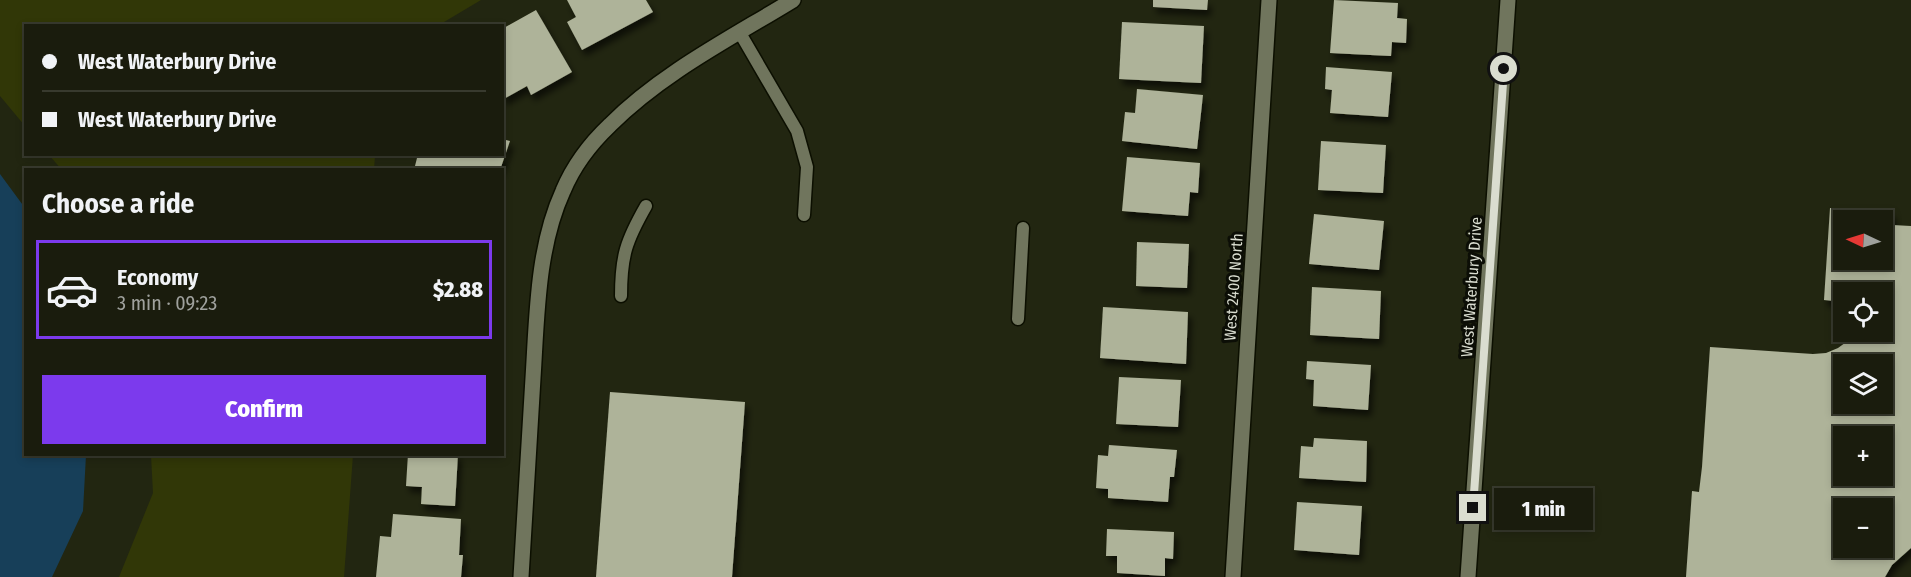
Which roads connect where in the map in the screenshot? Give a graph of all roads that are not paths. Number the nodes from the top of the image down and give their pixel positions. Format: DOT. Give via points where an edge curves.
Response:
graph roads {
  1 [pos="793,0"];
  2 [pos="1269,0"];
  3 [pos="1509,0"];
  4 [pos="740,33"];
  5 [pos="646,206"];
  6 [pos="804,215"];
  7 [pos="1023,228"];
  8 [pos="621,296"];
  9 [pos="1018,319"];
  10 [pos="521,577"];
  11 [pos="1233,577"];
  12 [pos="1468,577"];
  1 -- 4 [label="street"];
  2 -- 11 [label="street, West 2400 North"];
  3 -- 12 [label="street, West Waterbury Drive"];
  4 -- 6 [label="lane" via="797,131 807,167"];
  4 -- 10 [label="street" via="636,100 586,151 563,191 547,238 538,303"];
  5 -- 8 [label="lane" via="630,233 621,265"];
  7 -- 9 [label="lane"];
}
